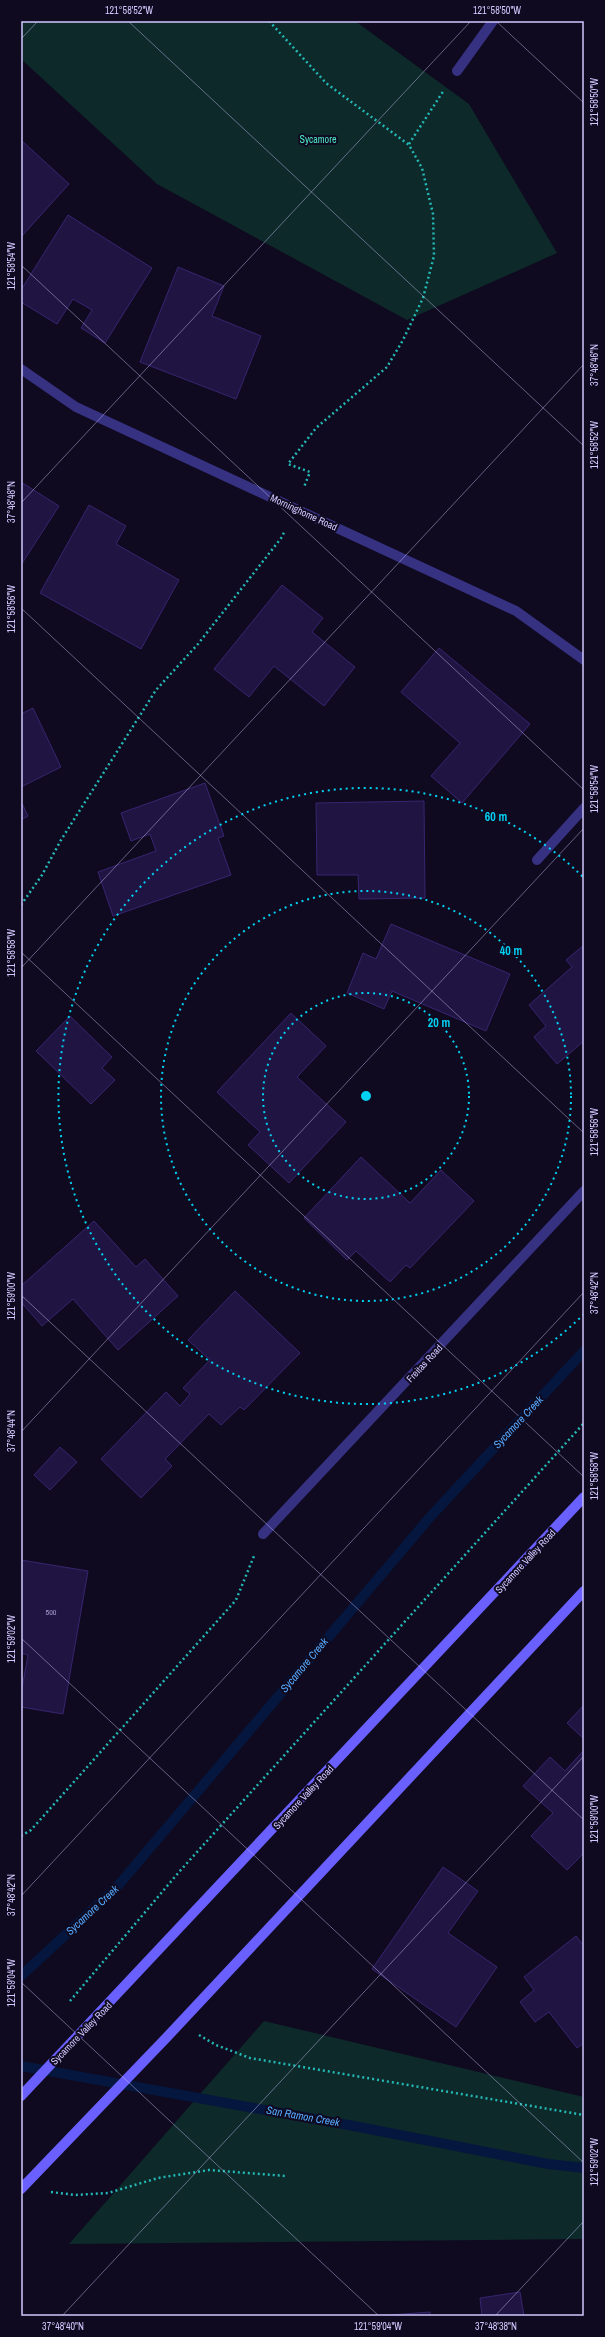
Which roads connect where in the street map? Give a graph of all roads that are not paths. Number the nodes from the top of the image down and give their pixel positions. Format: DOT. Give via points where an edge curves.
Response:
graph roads {
  1 [pos="493,21"];
  2 [pos="457,71"];
  3 [pos="21,369"];
  4 [pos="584,660"];
  5 [pos="584,808"];
  6 [pos="537,860"];
  7 [pos="584,1191"];
  8 [pos="584,1497"];
  9 [pos="263,1534"];
  10 [pos="584,1591"];
  11 [pos="21,2096"];
  12 [pos="21,2189"];
  1 -- 2 [label="street"];
  3 -- 4 [label="street, Morninghome Road" via="76,407 516,611"];
  5 -- 6 [label="street"];
  7 -- 9 [label="street, Freitas Road"];
  8 -- 11 [label="main road, Sycamore Valley Road"];
  10 -- 12 [label="main road" via="180,2024"];
}
